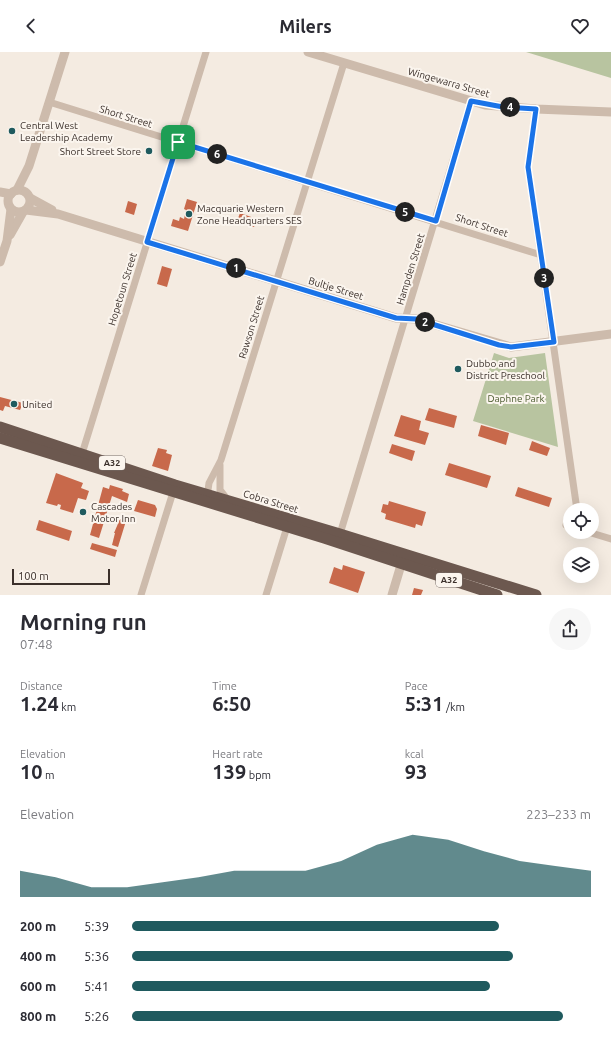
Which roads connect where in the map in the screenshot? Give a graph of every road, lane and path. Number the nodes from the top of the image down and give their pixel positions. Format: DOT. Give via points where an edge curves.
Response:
graph roads {
  1 [pos="65,52"];
  2 [pos="206,52"];
  3 [pos="308,52"];
  4 [pos="344,63"];
  5 [pos="471,101"];
  6 [pos="50,102"];
  7 [pos="536,109"];
  8 [pos="611,112"];
  9 [pos="178,142"];
  10 [pos="29,166"];
  11 [pos="307,181"];
  12 [pos="0,192"];
  13 [pos="14,192"];
  14 [pos="29,196"];
  15 [pos="0,200"];
  16 [pos="10,207"];
  17 [pos="25,211"];
  18 [pos="58,214"];
  19 [pos="436,221"];
  20 [pos="7,241"];
  21 [pos="147,242"];
  22 [pos="541,255"];
  23 [pos="0,262"];
  24 [pos="276,281"];
  25 [pos="406,318"];
  26 [pos="611,334"];
  27 [pos="554,342"];
  28 [pos="0,427"];
  29 [pos="0,438"];
  30 [pos="81,458"];
  31 [pos="221,460"];
  32 [pos="174,488"];
  33 [pos="206,493"];
  34 [pos="576,503"];
  35 [pos="231,505"];
  36 [pos="278,516"];
  37 [pos="287,527"];
  38 [pos="340,534"];
  39 [pos="599,535"];
  40 [pos="324,538"];
  41 [pos="611,539"];
  42 [pos="380,547"];
  43 [pos="385,558"];
  44 [pos="401,565"];
  45 [pos="141,595"];
  46 [pos="266,595"];
  47 [pos="392,595"];
  48 [pos="497,595"];
  49 [pos="536,595"];
  1 -- 6 [label="street"];
  2 -- 9 [label="street, Hopetoun Street"];
  3 -- 4 [label="street, Wingewarra Street"];
  4 -- 5 [label="street, Wingewarra Street"];
  4 -- 11 [label="street, Rawson Street"];
  5 -- 7 [label="street, Wingewarra Street" via="503,107"];
  5 -- 19 [label="street, Hampden Street"];
  6 -- 9 [label="street, Short Street"];
  6 -- 10 [label="street"];
  7 -- 8 [label="street, Wingewarra Street"];
  7 -- 22 [label="street" via="528,167"];
  9 -- 11 [label="street, Short Street"];
  9 -- 21 [label="street, Hopetoun Street"];
  10 -- 13 [label="street"];
  10 -- 14 [label="street"];
  11 -- 19 [label="street, Short Street"];
  11 -- 24 [label="street, Rawson Street"];
  12 -- 13 [label="street"];
  13 -- 14 [label="street" via="24,191"];
  13 -- 16 [label="street" via="8,199"];
  14 -- 17 [label="street" via="30,203"];
  14 -- 18 [label="street, Bultje Street"];
  15 -- 16 [label="street"];
  16 -- 17 [label="street" via="17,212"];
  16 -- 20 [label="street"];
  17 -- 18 [label="street, Bultje Street"];
  17 -- 20 [label="street"];
  18 -- 21 [label="street, Bultje Street"];
  19 -- 22 [label="street, Short Street"];
  19 -- 25 [label="street, Hampden Street"];
  20 -- 23 [label="street"];
  21 -- 24 [label="street, Bultje Street"];
  21 -- 30 [label="street, Hopetoun Street"];
  22 -- 27 [label="street"];
  24 -- 25 [label="street, Bultje Street" via="396,318"];
  24 -- 31 [label="street, Rawson Street"];
  25 -- 27 [label="street, Bultje Street" via="511,347"];
  25 -- 38 [label="street, Hampden Street"];
  26 -- 27 [label="street, Bultje Street"];
  27 -- 34 [label="street"];
  28 -- 30 [label="highway, Cobra Street / A32"];
  29 -- 30 [label="highway, Cobra Street / A32"];
  30 -- 32 [label="highway, Cobra Street / A32"];
  31 -- 33 [label="street, Rawson Street"];
  31 -- 35 [label="street, Rawson Street" via="220,490"];
  32 -- 33 [label="highway, Cobra Street / A32"];
  32 -- 35 [label="highway, Cobra Street / A32"];
  32 -- 45 [label="street"];
  33 -- 35 [label="highway, Cobra Street / A32"];
  35 -- 36 [label="highway, Cobra Street / A32"];
  35 -- 37 [label="highway, Cobra Street / A32"];
  36 -- 37 [label="street" via="285,521"];
  36 -- 38 [label="highway, Cobra Street / A32"];
  37 -- 40 [label="highway, Cobra Street / A32"];
  37 -- 46 [label="street"];
  38 -- 40 [label="highway" via="333,538"];
  38 -- 42 [label="highway, Cobra Street / A32"];
  38 -- 43 [label="highway" via="344,541"];
  39 -- 41 [label="street"];
  40 -- 43 [label="highway, Cobra Street / A32"];
  42 -- 44 [label="highway" via="396,555"];
  42 -- 49 [label="highway, Cobra Street / A32"];
  43 -- 44 [label="highway, Cobra Street / A32"];
  44 -- 47 [label="street"];
  44 -- 48 [label="highway, Cobra Street / A32"];
}
